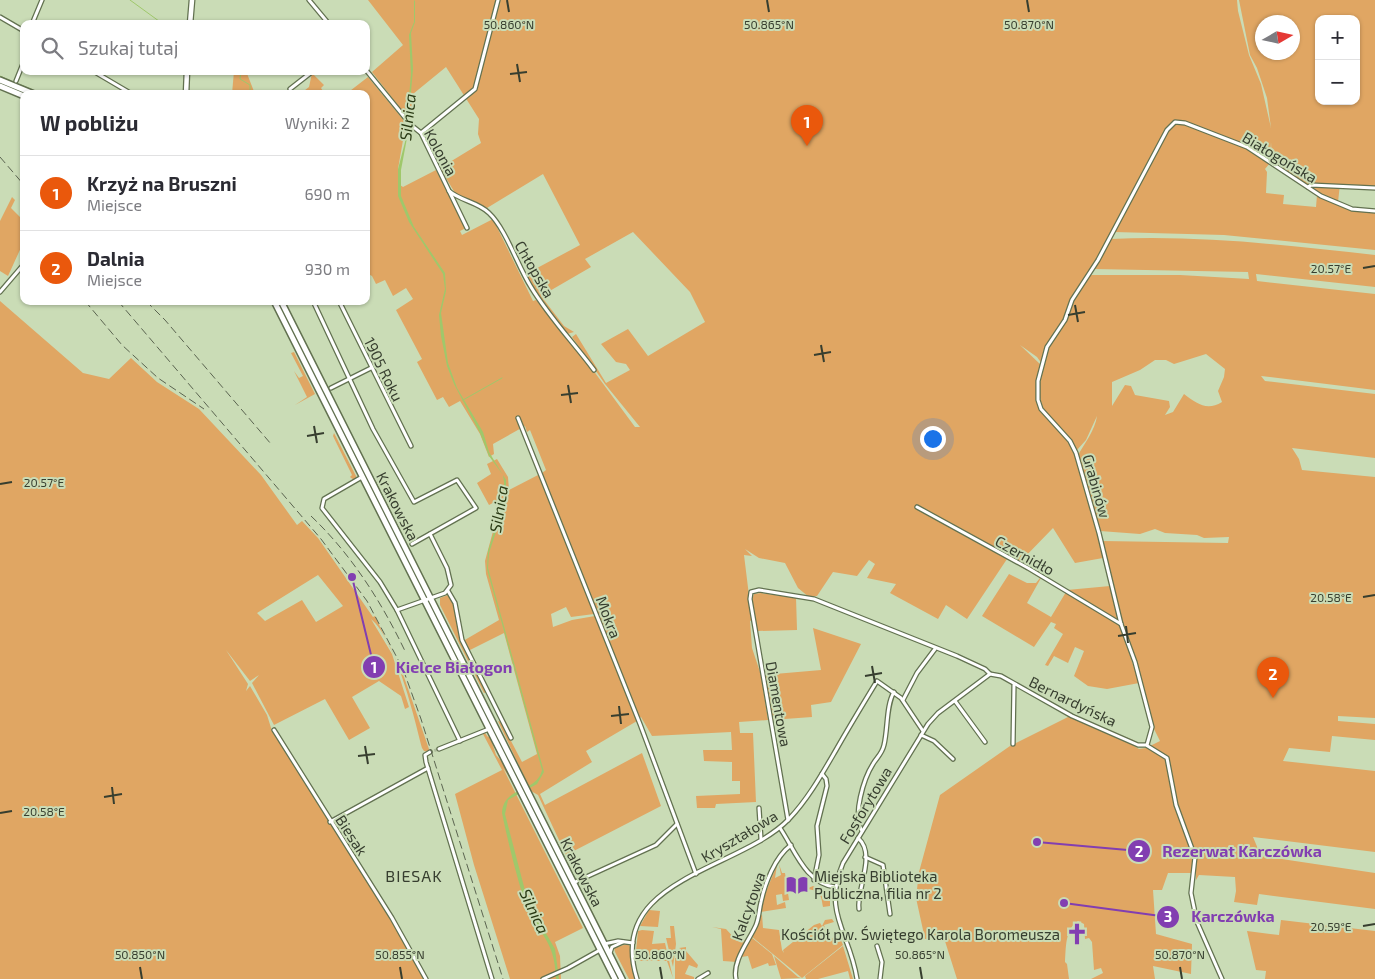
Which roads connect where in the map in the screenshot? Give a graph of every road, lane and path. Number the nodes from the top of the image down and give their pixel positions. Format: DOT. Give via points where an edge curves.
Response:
graph roads {
  1 [pos="42,0"];
  2 [pos="192,0"];
  3 [pos="309,0"];
  4 [pos="498,0"];
  5 [pos="0,17"];
  6 [pos="34,20"];
  7 [pos="190,20"];
  8 [pos="325,20"];
  9 [pos="20,29"];
  10 [pos="20,71"];
  11 [pos="100,75"];
  12 [pos="187,75"];
  13 [pos="308,75"];
  14 [pos="370,75"];
  15 [pos="0,80"];
  16 [pos="16,81"];
  17 [pos="0,86"];
  18 [pos="290,89"];
  19 [pos="24,90"];
  20 [pos="125,90"];
  21 [pos="186,90"];
  22 [pos="20,94"];
  23 [pos="1172,123"];
  24 [pos="421,133"];
  25 [pos="1308,187"];
  26 [pos="1375,188"];
  27 [pos="449,191"];
  28 [pos="1375,211"];
  29 [pos="467,228"];
  30 [pos="20,269"];
  31 [pos="0,292"];
  32 [pos="276,305"];
  33 [pos="282,305"];
  34 [pos="315,305"];
  35 [pos="341,305"];
  36 [pos="371,368"];
  37 [pos="594,370"];
  38 [pos="349,379"];
  39 [pos="331,388"];
  40 [pos="518,418"];
  41 [pos="411,446"];
  42 [pos="362,477"];
  43 [pos="917,506"];
  44 [pos="430,534"];
  45 [pos="412,544"];
  46 [pos="448,591"];
  47 [pos="751,592"];
  48 [pos="427,599"];
  49 [pos="397,610"];
  50 [pos="1121,624"];
  51 [pos="935,649"];
  52 [pos="990,674"];
  53 [pos="1014,685"];
  54 [pos="894,692"];
  55 [pos="903,700"];
  56 [pos="955,701"];
  57 [pos="501,718"];
  58 [pos="492,722"];
  59 [pos="489,729"];
  60 [pos="274,730"];
  61 [pos="922,733"];
  62 [pos="511,738"];
  63 [pos="460,741"];
  64 [pos="986,742"];
  65 [pos="1013,744"];
  66 [pos="1146,745"];
  67 [pos="439,749"];
  68 [pos="430,752"];
  69 [pos="953,759"];
  70 [pos="428,768"];
  71 [pos="822,774"];
  72 [pos="521,786"];
  73 [pos="525,794"];
  74 [pos="759,808"];
  75 [pos="788,820"];
  76 [pos="330,822"];
  77 [pos="677,824"];
  78 [pos="780,828"];
  79 [pos="862,831"];
  80 [pos="858,838"];
  81 [pos="761,840"];
  82 [pos="791,845"];
  83 [pos="865,857"];
  84 [pos="696,874"];
  85 [pos="814,880"];
  86 [pos="573,883"];
  87 [pos="835,887"];
  88 [pos="860,910"];
  89 [pos="890,914"];
  90 [pos="624,942"];
  91 [pos="604,943"];
  92 [pos="633,943"];
  93 [pos="877,946"];
  94 [pos="600,950"];
  95 [pos="611,957"];
  96 [pos="708,973"];
  97 [pos="426,979"];
  98 [pos="492,979"];
  99 [pos="544,979"];
  100 [pos="615,979"];
  101 [pos="622,979"];
  102 [pos="637,979"];
  103 [pos="698,979"];
  104 [pos="736,979"];
  105 [pos="857,979"];
  106 [pos="880,979"];
  107 [pos="1222,979"];
  1 -- 6 [label="street"];
  2 -- 7 [label="main road"];
  3 -- 8 [label="street"];
  4 -- 24 [label="street" via="475,89"];
  5 -- 9 [label="street"];
  10 -- 16 [label="street"];
  11 -- 20 [label="street"];
  12 -- 21 [label="main road"];
  13 -- 18 [label="street"];
  14 -- 24 [label="street, Kolonia"];
  15 -- 19 [label="main road"];
  17 -- 22 [label="main road"];
  23 -- 25 [label="street, Białogońska" via="1185,123 1247,147"];
  23 -- 50 [label="street, Grabinów" via="1098,260 1072,300 1061,327 1048,344 1037,388 1041,409 1070,441 1076,453"];
  24 -- 27 [label="street, Kolonia"];
  25 -- 26 [label="street"];
  25 -- 28 [label="street, Białogońska" via="1352,209"];
  27 -- 29 [label="street, Kolonia"];
  27 -- 37 [label="street, Chłopska" via="492,216 552,320"];
  30 -- 31 [label="street"];
  32 -- 42 [label="main road, Krakowska"];
  33 -- 48 [label="main road, Krakowska"];
  34 -- 38 [label="street"];
  35 -- 36 [label="street, 1905 Roku"];
  36 -- 38 [label="street"];
  36 -- 41 [label="street, 1905 Roku"];
  38 -- 39 [label="street"];
  38 -- 44 [label="street" via="414,502 457,480 476,508"];
  40 -- 77 [label="street, Mokra"];
  42 -- 48 [label="main road, Krakowska"];
  42 -- 49 [label="street, Krakowska" via="324,499 322,508 380,582"];
  43 -- 50 [label="street, Czernidło"];
  44 -- 45 [label="street"];
  44 -- 46 [label="street" via="452,580"];
  46 -- 48 [label="street"];
  46 -- 57 [label="street" via="455,603 462,640"];
  47 -- 51 [label="street, Bernardyńska" via="759,590 814,599"];
  47 -- 75 [label="street, Diamentowa" via="767,708"];
  48 -- 49 [label="street"];
  48 -- 58 [label="main road, Krakowska"];
  48 -- 59 [label="main road, Krakowska"];
  49 -- 63 [label="street, Krakowska"];
  50 -- 66 [label="street, Grabinów" via="1135,661 1152,727"];
  51 -- 52 [label="street, Bernardyńska"];
  51 -- 55 [label="street"];
  52 -- 53 [label="street, Bernardyńska" via="1001,676"];
  52 -- 56 [label="street, Fosforytowa"];
  53 -- 65 [label="street"];
  53 -- 66 [label="street, Bernardyńska" via="1080,720 1138,745"];
  54 -- 55 [label="street"];
  54 -- 71 [label="street, Kryształowa" via="877,681"];
  54 -- 79 [label="street" via="889,702 889,723 882,752 871,769 859,804"];
  55 -- 61 [label="street"];
  56 -- 61 [label="street, Fosforytowa" via="936,715"];
  56 -- 64 [label="street"];
  57 -- 58 [label="street"];
  57 -- 62 [label="street"];
  58 -- 72 [label="main road, Krakowska"];
  59 -- 63 [label="street"];
  59 -- 72 [label="main road, Krakowska"];
  60 -- 76 [label="street, Biesak"];
  61 -- 69 [label="street"];
  61 -- 79 [label="street, Fosforytowa"];
  63 -- 67 [label="street"];
  66 -- 107 [label="street, Bernardyńska" via="1167,758 1170,764 1176,805 1195,857 1191,892 1197,922"];
  68 -- 70 [label="street" via="425,756"];
  70 -- 76 [label="street"];
  70 -- 98 [label="street"];
  71 -- 75 [label="street, Kryształowa"];
  71 -- 85 [label="street" via="827,786 817,826 819,858"];
  72 -- 73 [label="main road, Krakowska"];
  73 -- 86 [label="main road, Krakowska"];
  73 -- 94 [label="main road, Krakowska"];
  74 -- 81 [label="street"];
  75 -- 78 [label="street, Kryształowa"];
  76 -- 97 [label="street, Biesak" via="392,918"];
  77 -- 84 [label="street, Mokra"];
  77 -- 86 [label="street" via="656,845"];
  78 -- 81 [label="street, Kryształowa"];
  78 -- 82 [label="street"];
  79 -- 80 [label="street, Fosforytowa"];
  80 -- 83 [label="street"];
  80 -- 87 [label="street, Fosforytowa" via="843,863"];
  81 -- 84 [label="street, Kryształowa"];
  82 -- 85 [label="street"];
  82 -- 104 [label="street, Kalcytowa" via="780,855 771,873 756,925 737,963"];
  83 -- 88 [label="street"];
  83 -- 89 [label="street" via="883,865"];
  84 -- 92 [label="street, Kryształowa" via="655,898 640,920"];
  85 -- 87 [label="street"];
  86 -- 91 [label="main road, Krakowska"];
  87 -- 105 [label="street, Fosforytowa" via="836,915"];
  90 -- 91 [label="street"];
  90 -- 92 [label="street"];
  90 -- 95 [label="street" via="612,947"];
  91 -- 95 [label="main road, Krakowska"];
  92 -- 102 [label="street, Kryształowa"];
  93 -- 106 [label="street" via="882,962"];
  94 -- 99 [label="street"];
  94 -- 100 [label="main road, Krakowska"];
  95 -- 101 [label="main road, Krakowska"];
  96 -- 103 [label="street"];
}
